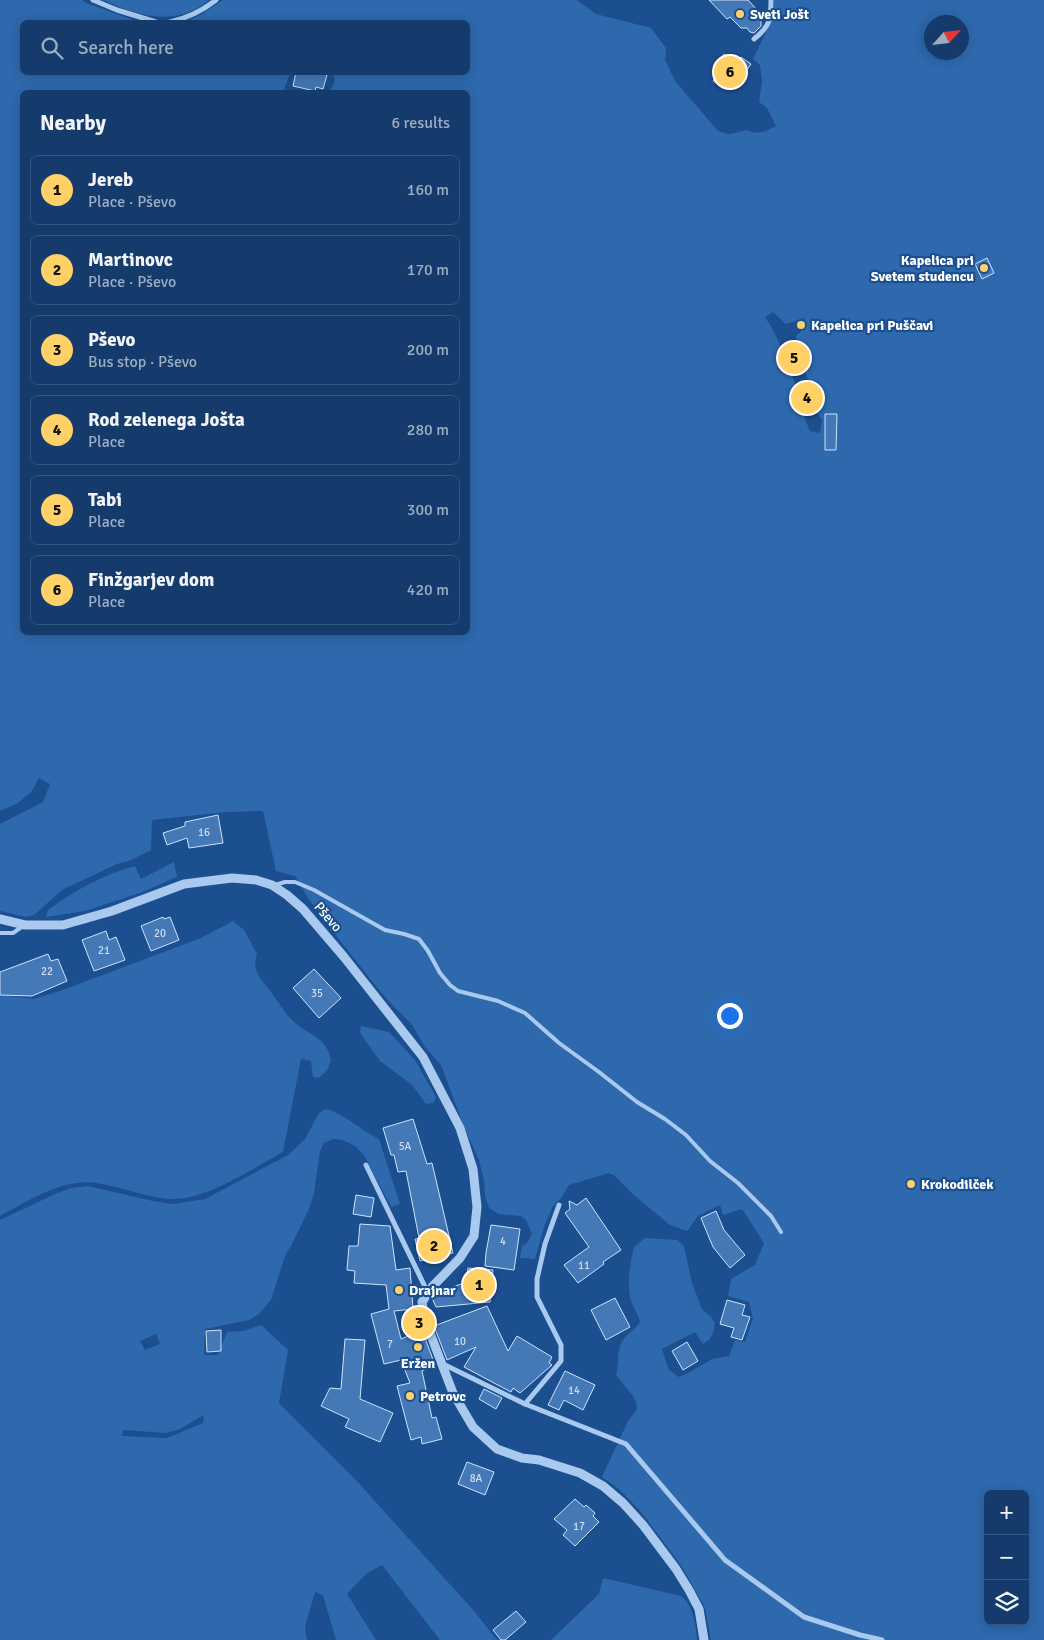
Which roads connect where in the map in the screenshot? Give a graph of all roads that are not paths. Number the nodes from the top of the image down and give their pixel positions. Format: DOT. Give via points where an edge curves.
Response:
graph roads {
  1 [pos="93,0"];
  2 [pos="216,0"];
  3 [pos="771,0"];
  4 [pos="150,20"];
  5 [pos="179,20"];
  6 [pos="754,39"];
  7 [pos="272,885"];
  8 [pos="0,918"];
  9 [pos="25,925"];
  10 [pos="0,933"];
  11 [pos="366,1165"];
  12 [pos="559,1205"];
  13 [pos="781,1232"];
  14 [pos="428,1293"];
  15 [pos="442,1364"];
  16 [pos="525,1404"];
  17 [pos="704,1640"];
  18 [pos="882,1640"];
  1 -- 4 [label="street"];
  2 -- 5 [label="street"];
  3 -- 6 [label="street" via="771,18"];
  7 -- 9 [label="street, Pševo" via="256,880 214,879 184,884 63,925"];
  7 -- 13 [label="lane" via="295,882 385,930 419,939 450,985 458,991 525,1013 559,1043 686,1135 771,1216"];
  7 -- 14 [label="street, Pševo" via="316,924 423,1057 460,1128 473,1169 477,1207 474,1236 460,1258"];
  8 -- 9 [label="street, Pševo"];
  9 -- 10 [label="lane" via="13,933"];
  11 -- 14 [label="street"];
  12 -- 16 [label="street" via="545,1244 537,1279 537,1297 560,1345 562,1361"];
  14 -- 15 [label="street" via="422,1302 425,1320"];
  15 -- 16 [label="street"];
  15 -- 17 [label="street" via="453,1393 473,1427 497,1449 580,1473 602,1486 643,1525 689,1590 699,1609"];
  16 -- 18 [label="street" via="626,1444 725,1560 804,1617"];
}
